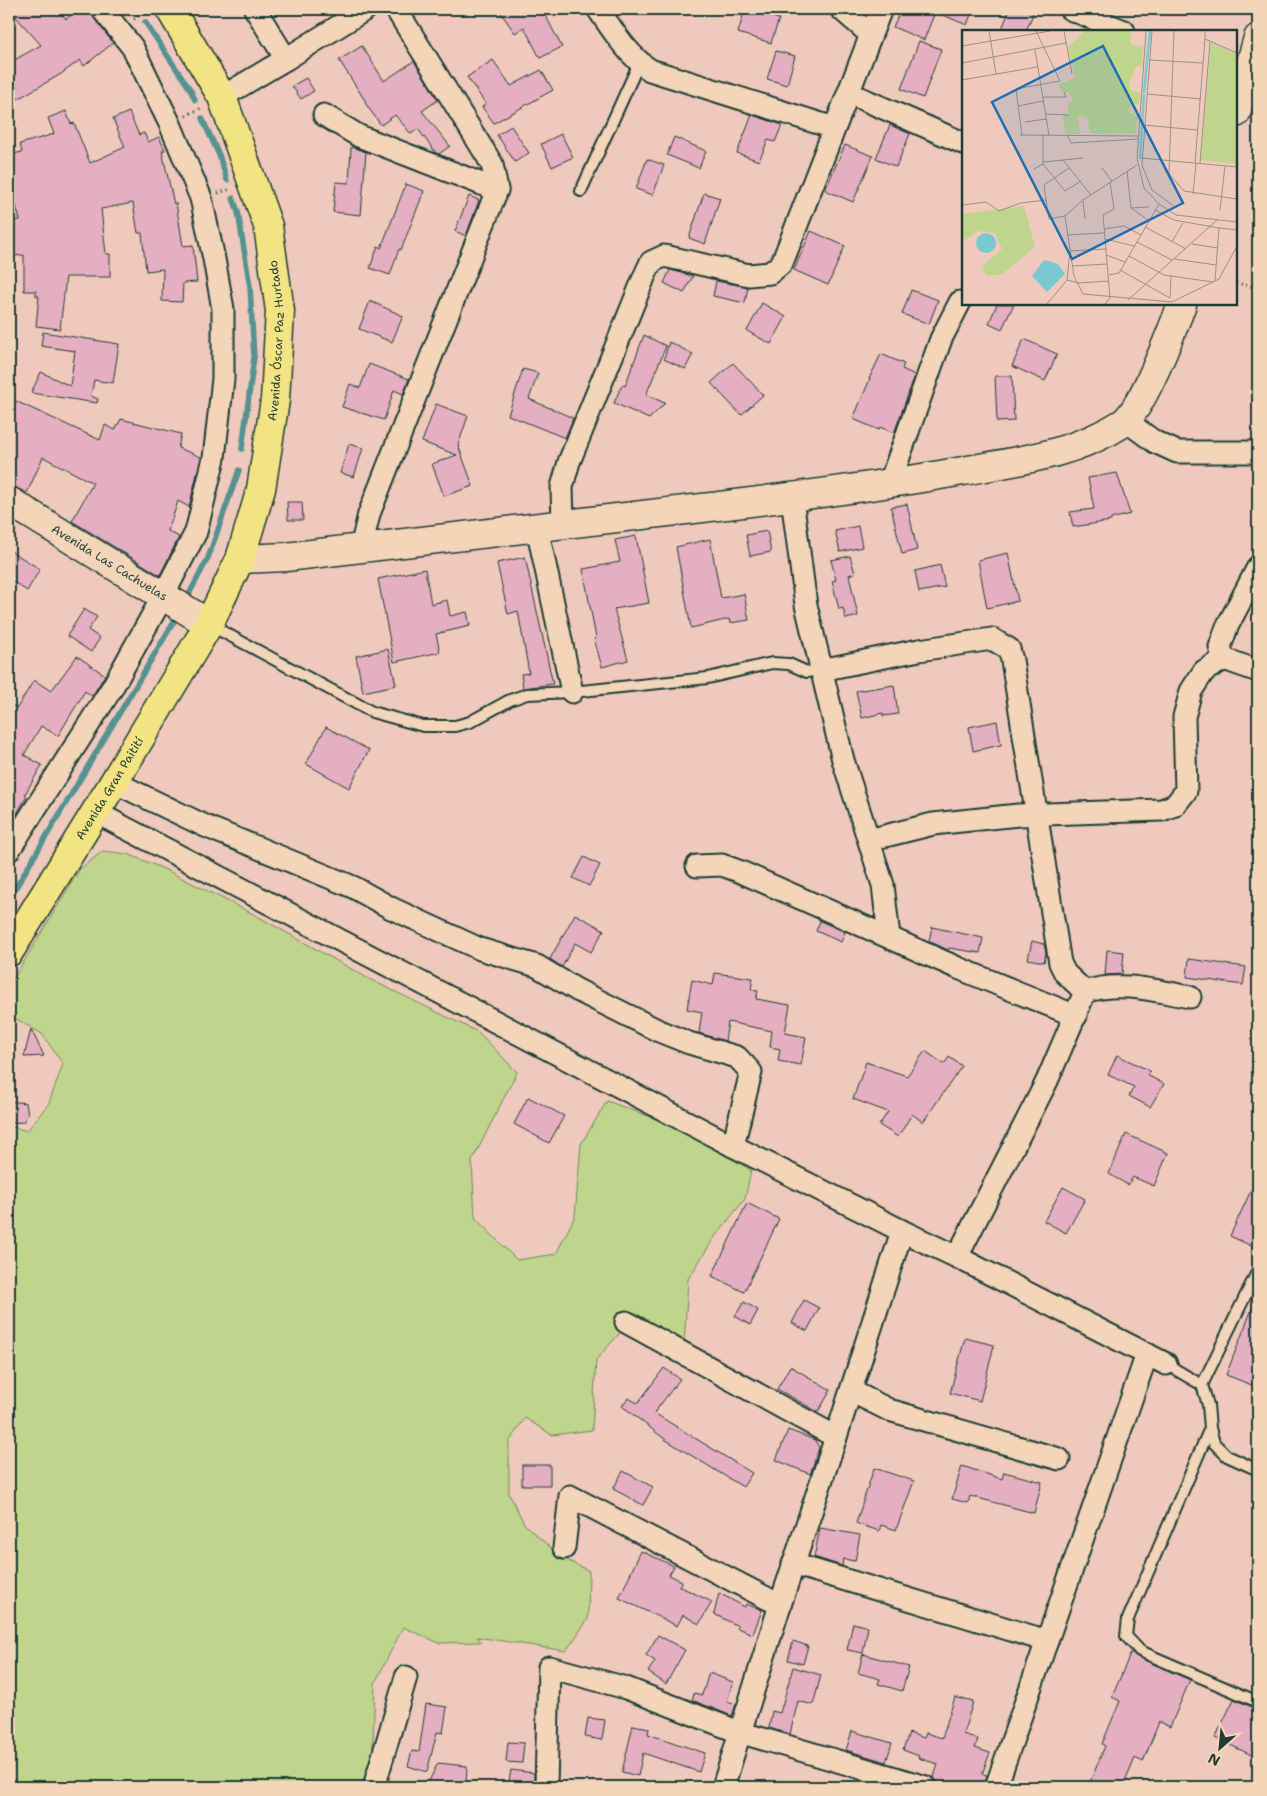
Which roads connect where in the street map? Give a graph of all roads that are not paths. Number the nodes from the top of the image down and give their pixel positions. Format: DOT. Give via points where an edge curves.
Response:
graph roads {
  1 [pos="102,9"];
  2 [pos="170,9"];
  3 [pos="255,9"];
  4 [pos="366,9"];
  5 [pos="396,9"];
  6 [pos="598,9"];
  7 [pos="841,9"];
  8 [pos="881,9"];
  9 [pos="1070,9"];
  10 [pos="1122,30"];
  11 [pos="870,34"];
  12 [pos="1258,38"];
  13 [pos="286,59"];
  14 [pos="640,63"];
  15 [pos="1246,74"];
  16 [pos="849,93"];
  17 [pos="222,97"];
  18 [pos="1237,109"];
  19 [pos="324,115"];
  20 [pos="834,128"];
  21 [pos="962,143"];
  22 [pos="497,190"];
  23 [pos="581,191"];
  24 [pos="960,302"];
  25 [pos="1182,305"];
  26 [pos="1126,421"];
  27 [pos="1258,452"];
  28 [pos="889,484"];
  29 [pos="792,498"];
  30 [pos="9,501"];
  31 [pos="550,525"];
  32 [pos="361,548"];
  33 [pos="240,559"];
  34 [pos="1258,568"];
  35 [pos="184,609"];
  36 [pos="1224,660"];
  37 [pos="821,670"];
  38 [pos="1258,671"];
  39 [pos="572,692"];
  40 [pos="114,782"];
  41 [pos="95,812"];
  42 [pos="1038,814"];
  43 [pos="869,840"];
  44 [pos="9,850"];
  45 [pos="696,866"];
  46 [pos="890,937"];
  47 [pos="9,952"];
  48 [pos="1085,992"];
  49 [pos="1190,996"];
  50 [pos="1076,1016"];
  51 [pos="733,1146"];
  52 [pos="902,1231"];
  53 [pos="957,1257"];
  54 [pos="1258,1270"];
  55 [pos="626,1322"];
  56 [pos="1147,1354"];
  57 [pos="1166,1364"];
  58 [pos="1202,1385"];
  59 [pos="851,1391"];
  60 [pos="1210,1428"];
  61 [pos="836,1437"];
  62 [pos="1059,1459"];
  63 [pos="1258,1470"];
  64 [pos="564,1548"];
  65 [pos="794,1564"];
  66 [pos="780,1605"];
  67 [pos="1047,1642"];
  68 [pos="406,1677"];
  69 [pos="1258,1702"];
  70 [pos="739,1732"];
  71 [pos="374,1787"];
  72 [pos="546,1787"];
  73 [pos="723,1787"];
  74 [pos="926,1787"];
  75 [pos="996,1787"];
  1 -- 35 [label="street" via="133,48 201,198 223,309 223,379 214,458 196,532"];
  2 -- 17 [label="main road, Avenida Óscar Paz Hurtado"];
  3 -- 13 [label="street"];
  4 -- 13 [label="street"];
  5 -- 22 [label="street" via="492,164"];
  6 -- 14 [label="street"];
  7 -- 11 [label="street"];
  8 -- 11 [label="street"];
  9 -- 10 [label="street"];
  11 -- 16 [label="street"];
  12 -- 15 [label="street"];
  13 -- 17 [label="street"];
  14 -- 20 [label="street" via="650,70"];
  14 -- 23 [label="lane"];
  15 -- 18 [label="street"];
  16 -- 20 [label="street"];
  16 -- 21 [label="street"];
  17 -- 33 [label="main road, Avenida Óscar Paz Hurtado" via="268,226 280,311 276,400 261,489"];
  19 -- 22 [label="street" via="359,136"];
  20 -- 31 [label="street" via="782,263 770,273 749,276 664,256 652,262 569,462"];
  22 -- 32 [label="street" via="369,514"];
  24 -- 28 [label="street" via="941,339"];
  25 -- 26 [label="street" via="1141,397"];
  26 -- 27 [label="street" via="1155,442 1177,452"];
  26 -- 28 [label="street" via="1092,441 1044,456"];
  28 -- 29 [label="street"];
  29 -- 31 [label="street"];
  29 -- 37 [label="street" via="806,605"];
  30 -- 35 [label="street, Avenida Las Cachuelas"];
  31 -- 32 [label="street"];
  31 -- 39 [label="street"];
  32 -- 33 [label="street"];
  33 -- 35 [label="main road, Avenida Óscar Paz Hurtado"];
  34 -- 36 [label="street" via="1227,627 1220,647"];
  35 -- 39 [label="lane" via="372,712 423,726 455,726 470,722 527,694"];
  35 -- 40 [label="main road, Avenida Gran Paitití"];
  35 -- 44 [label="street" via="112,688"];
  36 -- 38 [label="street"];
  36 -- 42 [label="street" via="1204,672 1191,691 1184,717 1186,791 1176,804 1162,810"];
  37 -- 39 [label="lane" via="807,672 790,664 772,663 708,678"];
  37 -- 42 [label="street" via="992,639 1009,649"];
  37 -- 43 [label="street" via="843,760"];
  40 -- 41 [label="main road, Avenida Gran Paitití"];
  40 -- 51 [label="street" via="206,826 353,887 480,949 537,966 659,1031 737,1057 750,1072"];
  41 -- 47 [label="main road, Avenida Gran Paitití"];
  41 -- 51 [label="street"];
  42 -- 43 [label="street" via="933,824"];
  42 -- 48 [label="street" via="1060,963 1065,973"];
  43 -- 46 [label="street" via="883,885"];
  45 -- 46 [label="street" via="722,865"];
  46 -- 50 [label="street"];
  48 -- 49 [label="street" via="1097,988 1129,987"];
  48 -- 50 [label="street"];
  50 -- 53 [label="street"];
  51 -- 52 [label="street"];
  52 -- 53 [label="street"];
  52 -- 59 [label="street"];
  53 -- 56 [label="street"];
  54 -- 58 [label="lane"];
  55 -- 61 [label="street"];
  56 -- 57 [label="street"];
  56 -- 67 [label="street"];
  57 -- 58 [label="lane"];
  58 -- 60 [label="lane"];
  59 -- 61 [label="street"];
  59 -- 62 [label="street" via="889,1410"];
  60 -- 63 [label="lane" via="1214,1443 1227,1456"];
  60 -- 69 [label="lane" via="1128,1619 1126,1636 1140,1650"];
  61 -- 65 [label="street"];
  64 -- 66 [label="street" via="570,1496"];
  65 -- 66 [label="street"];
  65 -- 67 [label="street"];
  66 -- 70 [label="street"];
  67 -- 75 [label="street"];
  68 -- 71 [label="street"];
  70 -- 72 [label="street" via="626,1688 549,1668"];
  70 -- 73 [label="street"];
  70 -- 74 [label="street"];
}
